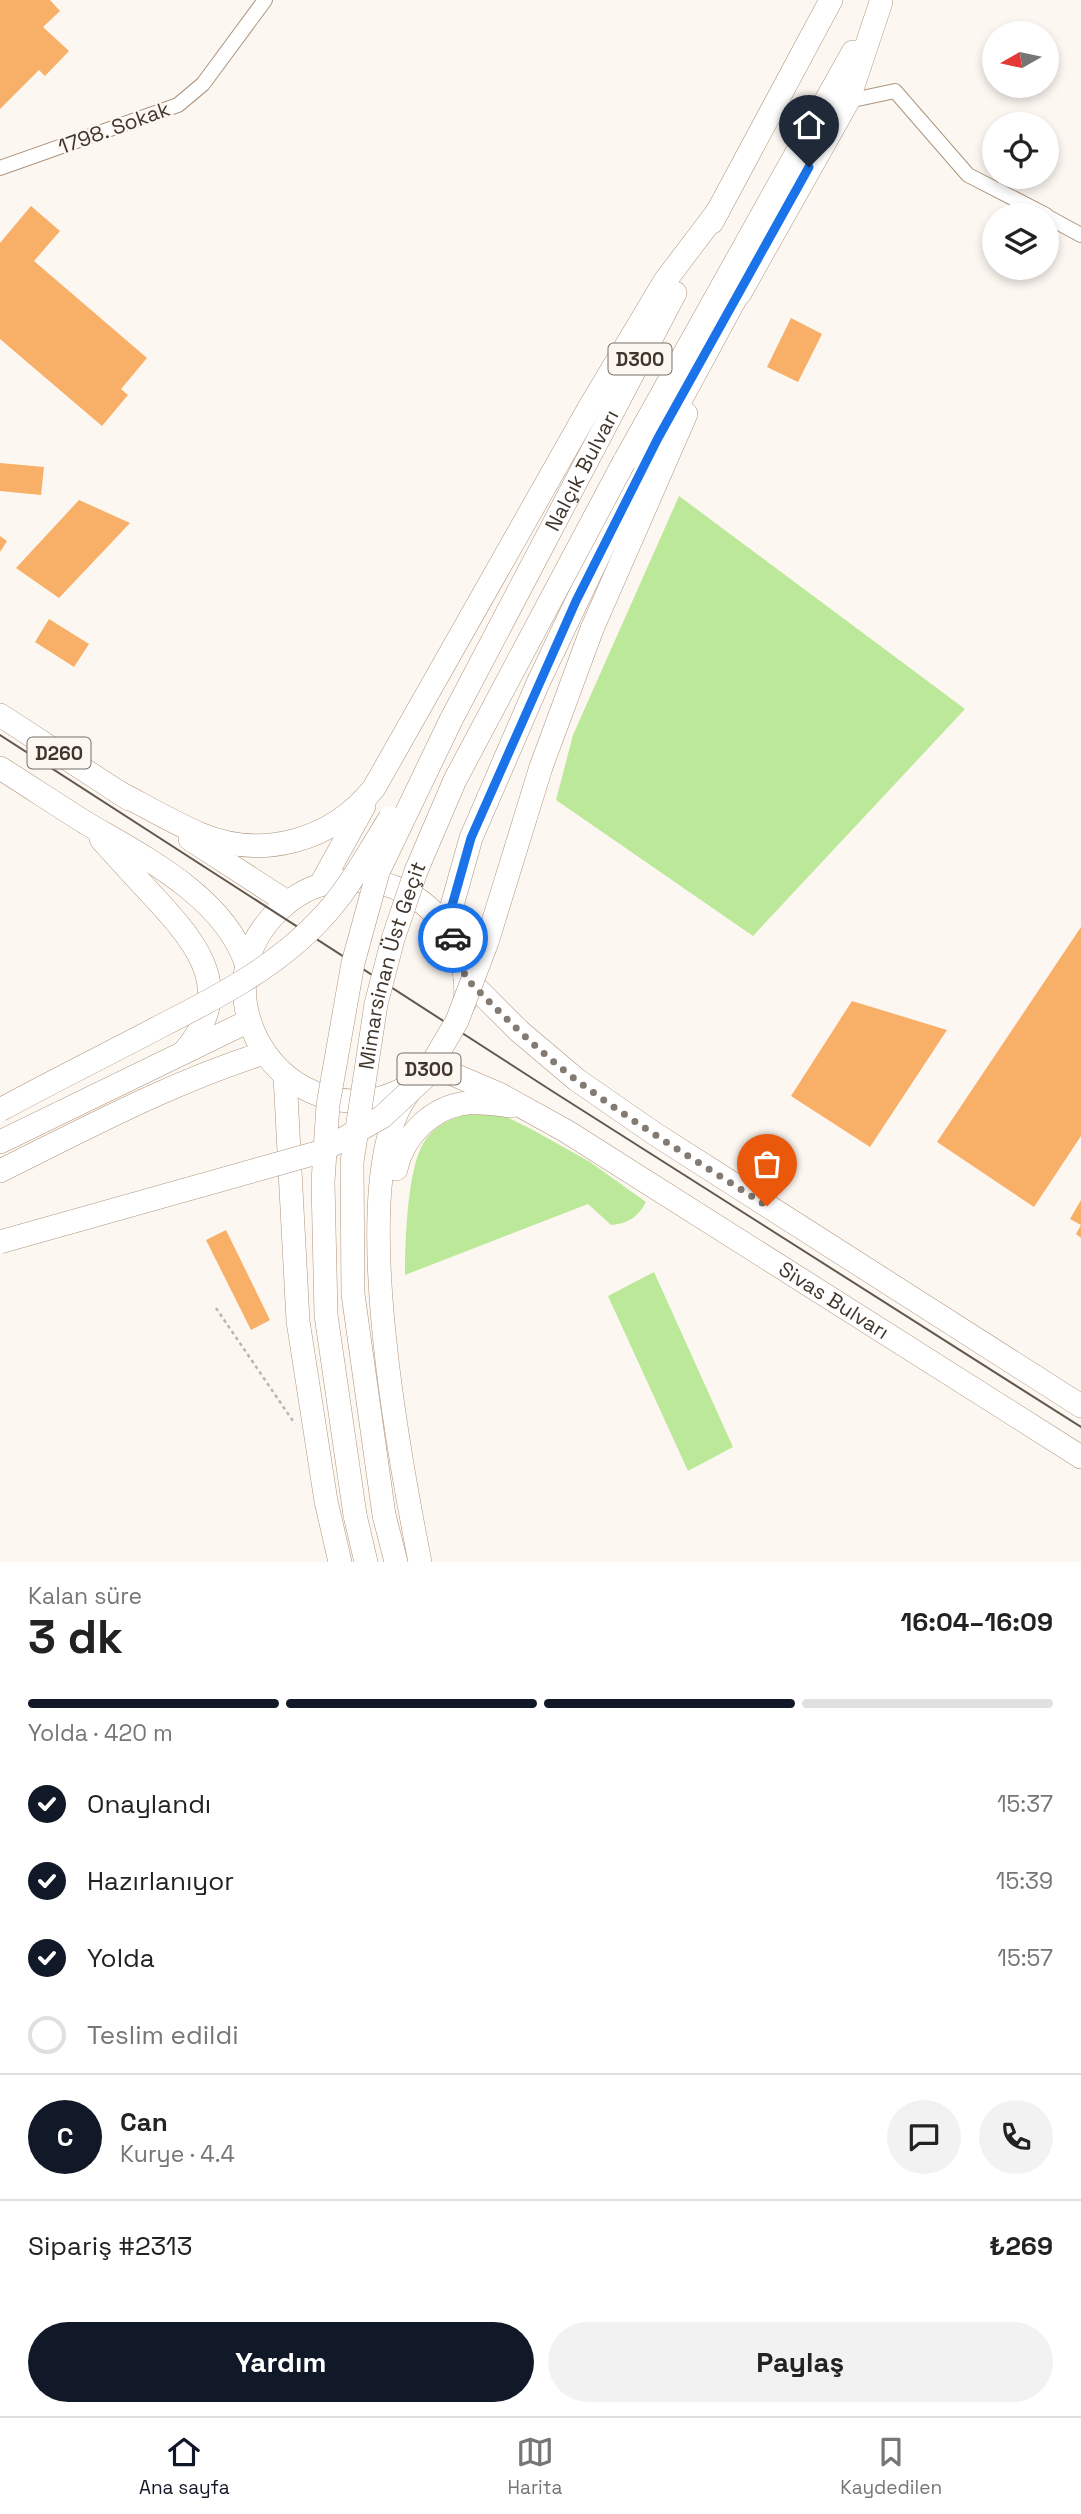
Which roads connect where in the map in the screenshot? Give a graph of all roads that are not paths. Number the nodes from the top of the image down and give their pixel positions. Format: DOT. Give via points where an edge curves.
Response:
graph roads {
  1 [pos="265,0"];
  2 [pos="831,0"];
  3 [pos="881,1"];
  4 [pos="848,101"];
  5 [pos="0,168"];
  6 [pos="1023,203"];
  7 [pos="718,211"];
  8 [pos="1059,222"];
  9 [pos="1081,235"];
  10 [pos="746,279"];
  11 [pos="624,462"];
  12 [pos="0,715"];
  13 [pos="451,720"];
  14 [pos="0,768"];
  15 [pos="374,788"];
  16 [pos="118,792"];
  17 [pos="84,822"];
  18 [pos="321,884"];
  19 [pos="287,902"];
  20 [pos="446,927"];
  21 [pos="247,965"];
  22 [pos="465,977"];
  23 [pos="249,1021"];
  24 [pos="184,1052"];
  25 [pos="264,1053"];
  26 [pos="436,1066"];
  27 [pos="285,1076"];
  28 [pos="418,1082"];
  29 [pos="0,1110"];
  30 [pos="533,1112"];
  31 [pos="0,1142"];
  32 [pos="0,1171"];
  33 [pos="0,1242"];
  34 [pos="378,1251"];
  35 [pos="1081,1406"];
  36 [pos="1081,1457"];
  37 [pos="340,1562"];
  38 [pos="366,1562"];
  39 [pos="396,1562"];
  40 [pos="420,1562"];
  1 -- 5 [label="street, 1798. Sokak" via="203,84 178,105"];
  2 -- 7 [label="highway, Nalçık Bulvarı / D300"];
  3 -- 4 [label="highway"];
  3 -- 11 [label="highway, Nalçık Bulvarı / D300"];
  4 -- 6 [label="street" via="895,91 968,175"];
  4 -- 10 [label="highway"];
  7 -- 13 [label="highway, Nalçık Bulvarı / D300"];
  7 -- 15 [label="highway" via="665,281 588,410"];
  8 -- 9 [label="street"];
  10 -- 20 [label="highway" via="646,461 538,683 471,838"];
  10 -- 33 [label="highway, D300, bridge" via="592,629 461,1010 423,1079 382,1117 320,1152"];
  11 -- 39 [label="highway, Mimarsinan Üst Geçit, bridge" via="455,780 416,871 376,1004 352,1162 354,1294 384,1516"];
  12 -- 16 [label="highway, D260"];
  13 -- 29 [label="highway, D300, bridge" via="352,879 318,923 255,973 208,1002"];
  13 -- 38 [label="highway, Mimarsinan Üst Geçit, bridge" via="378,872 353,963 328,1105 323,1182 326,1315"];
  14 -- 17 [label="highway, D260"];
  15 -- 16 [label="highway" via="328,827 296,841 265,846 238,845 201,834"];
  15 -- 18 [label="highway"];
  16 -- 19 [label="highway"];
  17 -- 21 [label="highway" via="150,861 211,907 237,940"];
  17 -- 24 [label="highway" via="184,930 205,964 210,989 207,1013"];
  18 -- 19 [label="highway"];
  18 -- 20 [label="highway" via="349,879 404,890 428,906"];
  19 -- 21 [label="highway" via="262,930"];
  20 -- 22 [label="highway"];
  21 -- 23 [label="highway"];
  22 -- 26 [label="highway" via="460,1027"];
  22 -- 35 [label="highway, Sivas Bulvarı" via="577,1080"];
  23 -- 24 [label="highway"];
  23 -- 25 [label="highway"];
  24 -- 31 [label="highway"];
  25 -- 27 [label="highway"];
  25 -- 32 [label="highway" via="176,1085"];
  26 -- 28 [label="highway"];
  26 -- 30 [label="highway, Sivas Bulvarı"];
  27 -- 28 [label="highway" via="304,1089 350,1101 386,1096"];
  27 -- 37 [label="highway" via="298,1321"];
  28 -- 34 [label="highway" via="398,1108 381,1171"];
  30 -- 34 [label="highway" via="467,1103 444,1110 419,1127 398,1158"];
  30 -- 36 [label="highway, Sivas Bulvarı"];
  34 -- 40 [label="highway" via="389,1368"];
}
